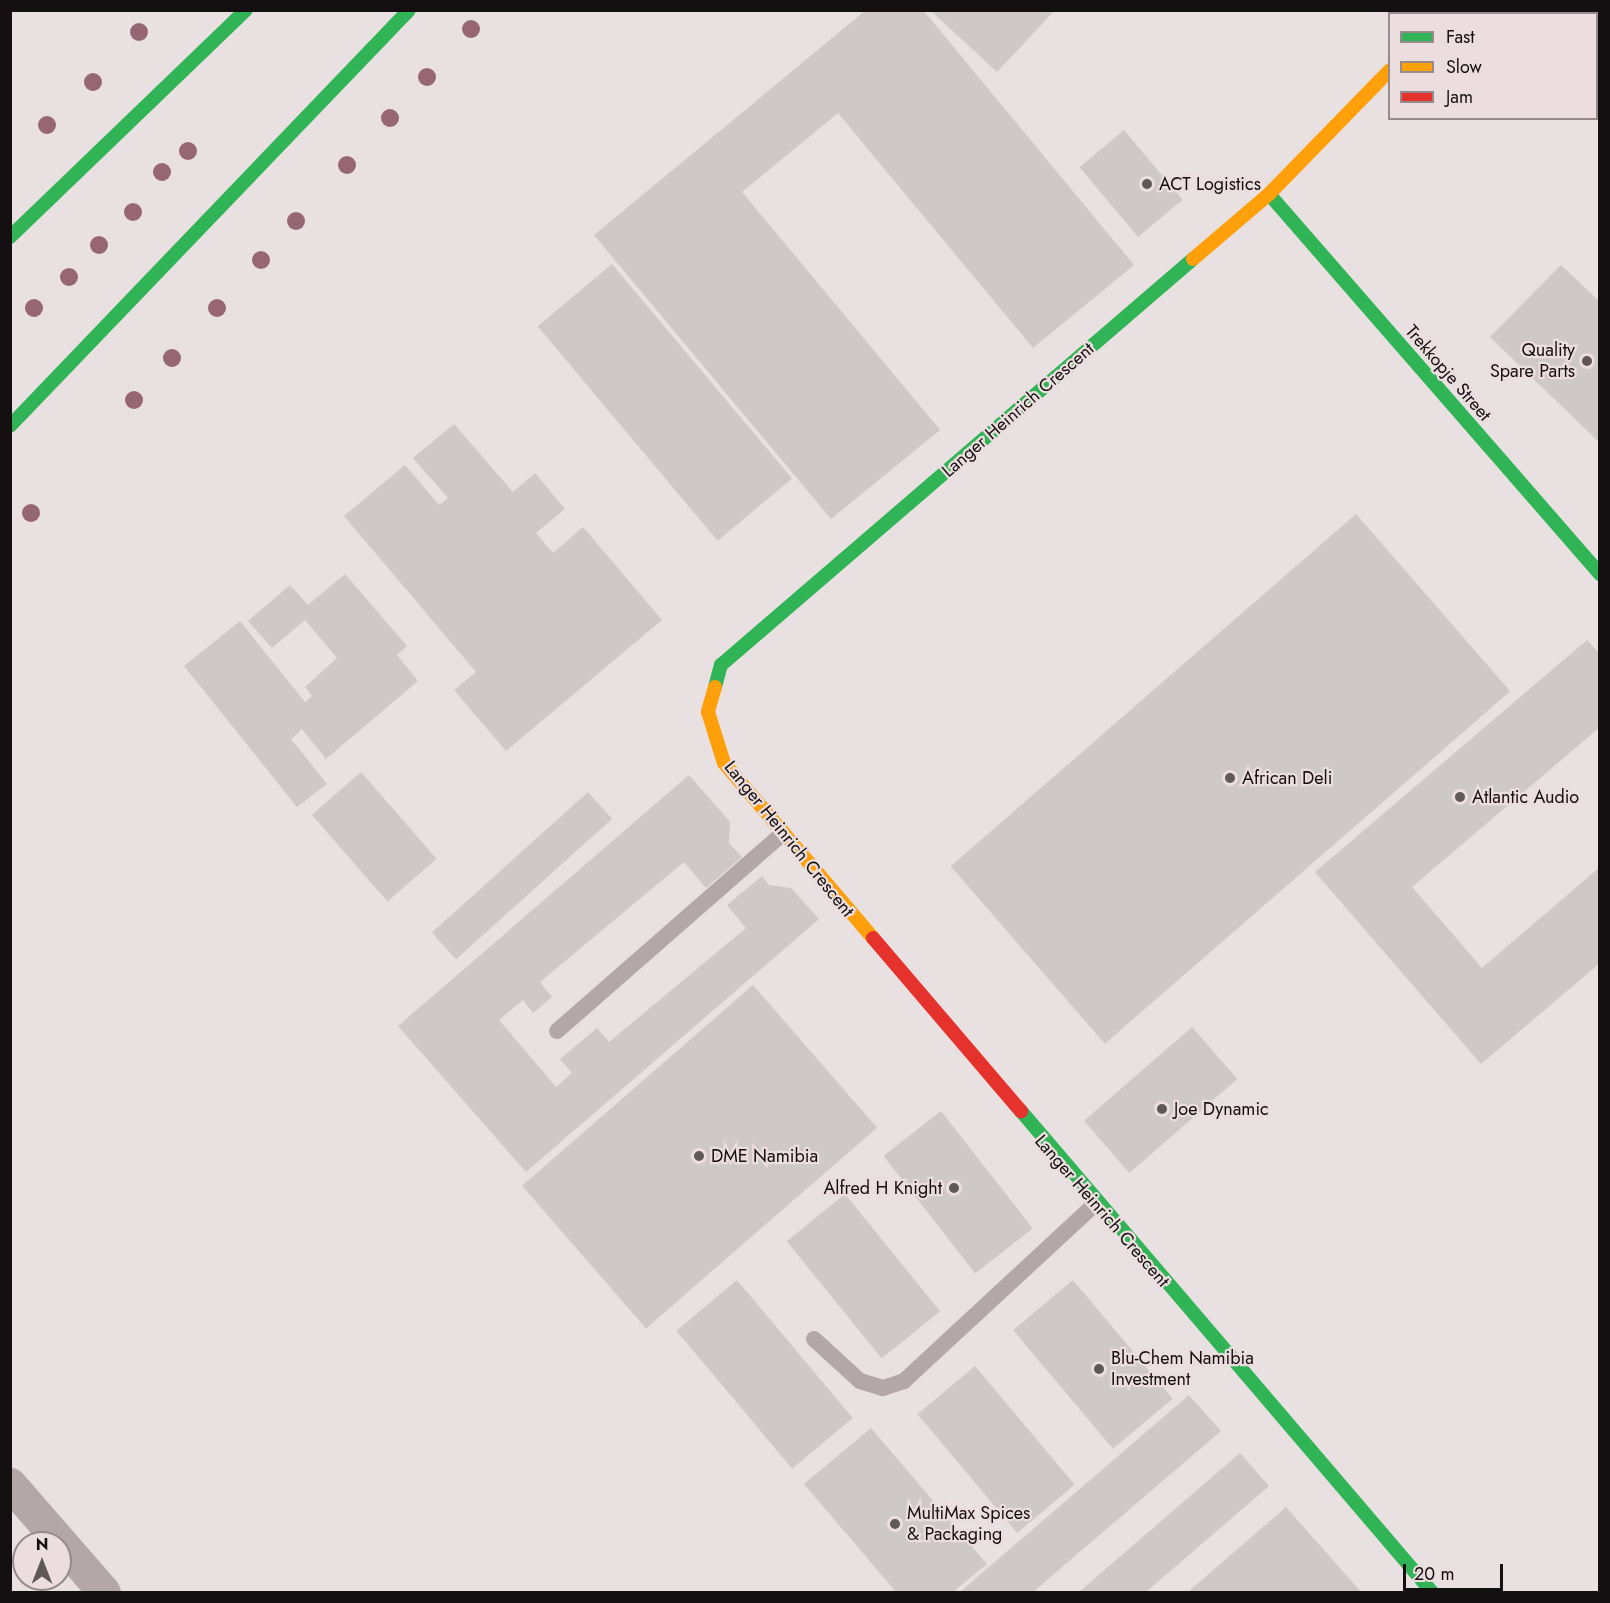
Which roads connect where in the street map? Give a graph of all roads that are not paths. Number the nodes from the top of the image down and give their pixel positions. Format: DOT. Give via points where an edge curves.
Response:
graph roads {
  1 [pos="246,10"];
  2 [pos="409,10"];
  3 [pos="1388,71"];
  4 [pos="1269,194"];
  5 [pos="10,237"];
  6 [pos="10,426"];
  7 [pos="1599,574"];
  8 [pos="783,833"];
  9 [pos="557,1031"];
  10 [pos="1095,1204"];
  11 [pos="814,1339"];
  12 [pos="10,1484"];
  13 [pos="104,1593"];
  14 [pos="1432,1593"];
  1 -- 5 [label="main road"];
  2 -- 6 [label="main road"];
  3 -- 4 [label="main road, Langer Heinrich Crescent"];
  4 -- 7 [label="main road, Trekkopje Street"];
  4 -- 8 [label="main road, Langer Heinrich Crescent" via="721,664 708,712 724,763"];
  8 -- 9 [label="lane"];
  8 -- 10 [label="main road, Langer Heinrich Crescent"];
  10 -- 11 [label="lane" via="904,1381 883,1388 860,1381"];
  10 -- 14 [label="main road, Langer Heinrich Crescent"];
  12 -- 13 [label="street"];
}
